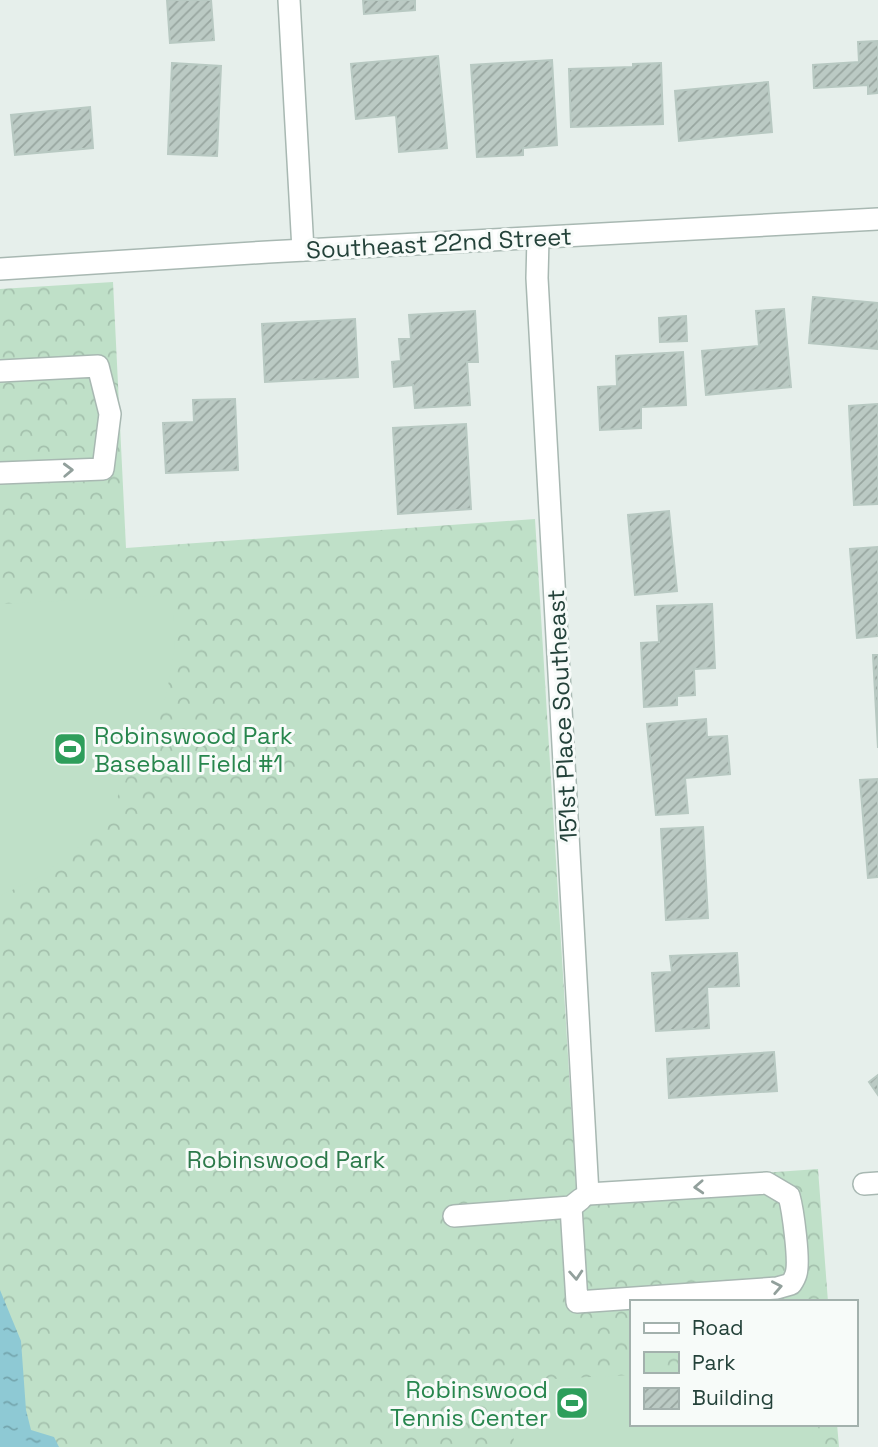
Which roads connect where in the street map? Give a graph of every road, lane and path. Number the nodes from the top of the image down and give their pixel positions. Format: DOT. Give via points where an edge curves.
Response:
graph roads {
  1 [pos="289,0"];
  2 [pos="878,219"];
  3 [pos="538,238"];
  4 [pos="303,250"];
  5 [pos="0,269"];
  6 [pos="0,371"];
  7 [pos="0,473"];
  8 [pos="588,1194"];
  9 [pos="571,1207"];
  10 [pos="454,1216"];
  1 -- 4 [label="street"];
  2 -- 3 [label="street, Southeast 22nd Street"];
  3 -- 4 [label="street, Southeast 22nd Street"];
  3 -- 8 [label="street, 151st Place Southeast"];
  4 -- 5 [label="street, Southeast 22nd Street"];
  7 -- 6 [label="street, one-way" via="103,469 110,414 98,366"];
  8 -- 9 [label="street"];
  9 -- 8 [label="street, one-way" via="577,1302 777,1288 791,1284 797,1272 789,1196 767,1183"];
  9 -- 10 [label="street"];
}
